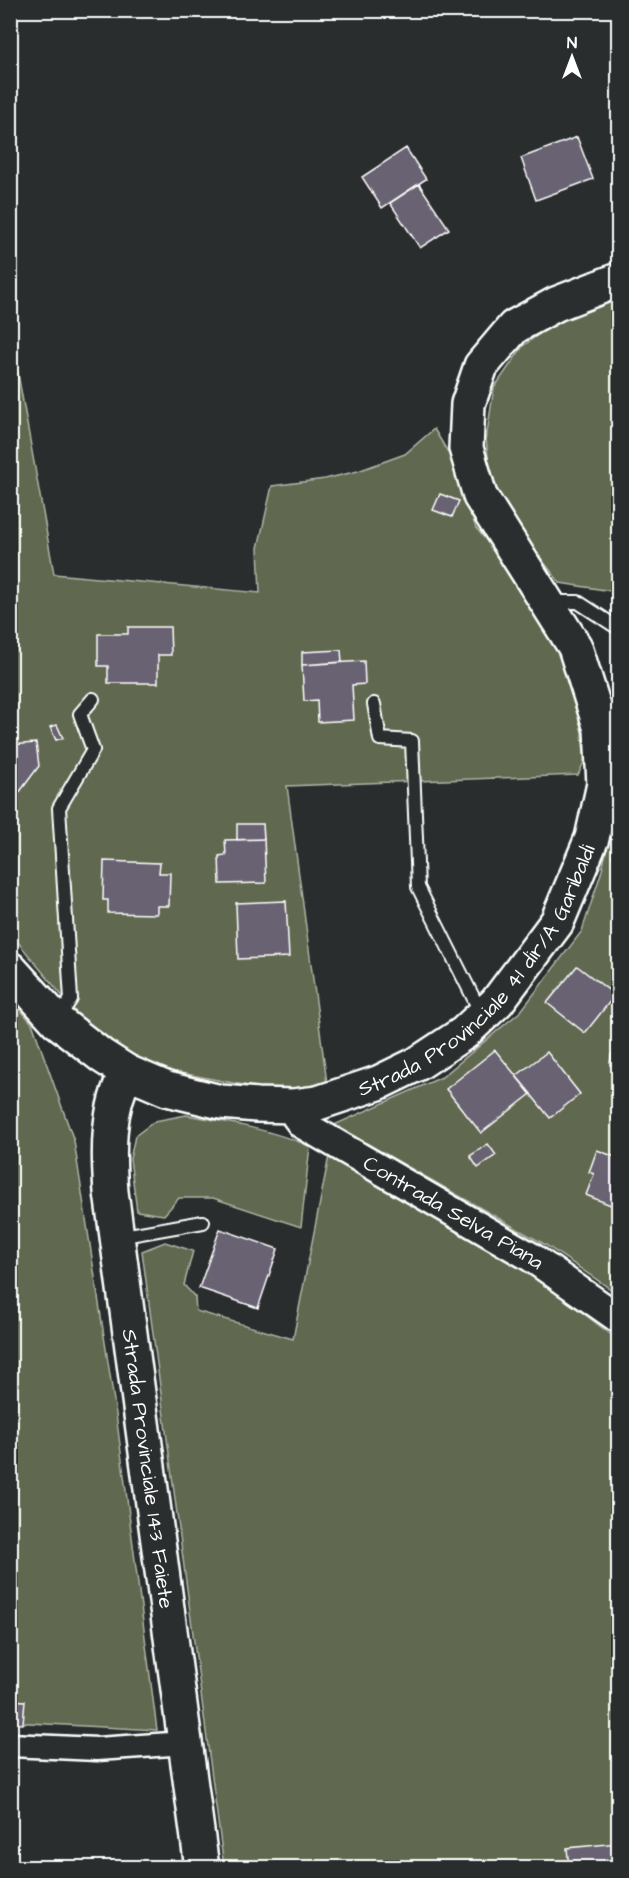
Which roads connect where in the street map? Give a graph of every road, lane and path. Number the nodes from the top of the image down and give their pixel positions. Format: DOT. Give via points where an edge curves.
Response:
graph roads {
  1 [pos="618,280"];
  2 [pos="545,602"];
  3 [pos="618,628"];
  4 [pos="93,699"];
  5 [pos="374,704"];
  6 [pos="10,969"];
  7 [pos="483,1017"];
  8 [pos="57,1021"];
  9 [pos="127,1072"];
  10 [pos="293,1106"];
  11 [pos="203,1222"];
  12 [pos="117,1237"];
  13 [pos="618,1318"];
  14 [pos="186,1743"];
  15 [pos="10,1745"];
  16 [pos="202,1868"];
  1 -- 2 [label="main road, Strada Provinciale 41 dir/A Garibaldi" via="556,304 514,327 481,366 468,404 466,448 480,496"];
  2 -- 3 [label="lane" via="578,603"];
  2 -- 7 [label="main road, Strada Provinciale 41 dir/A Garibaldi" via="575,647 601,729 604,784 592,838 557,922"];
  4 -- 8 [label="lane" via="80,714 93,750 59,808 71,999"];
  5 -- 7 [label="lane" via="380,739 412,741 417,887"];
  6 -- 8 [label="main road, Strada Provinciale 41 dir/A Garibaldi"];
  7 -- 10 [label="main road, Strada Provinciale 41 dir/A Garibaldi" via="417,1064 378,1083 318,1103"];
  8 -- 9 [label="main road, Strada Provinciale 41 dir/A Garibaldi"];
  9 -- 10 [label="main road, Strada Provinciale 41 dir/A Garibaldi" via="167,1089 221,1102"];
  9 -- 12 [label="main road, Strada Provinciale 143 Faiete" via="119,1091 109,1146"];
  10 -- 13 [label="street, Contrada Selva Piana" via="302,1124 531,1257"];
  11 -- 12 [label="lane"];
  12 -- 14 [label="main road, Strada Provinciale 143 Faiete"];
  14 -- 15 [label="street" via="97,1749"];
  14 -- 16 [label="main road, Strada Provinciale 143 Faiete"];
}
